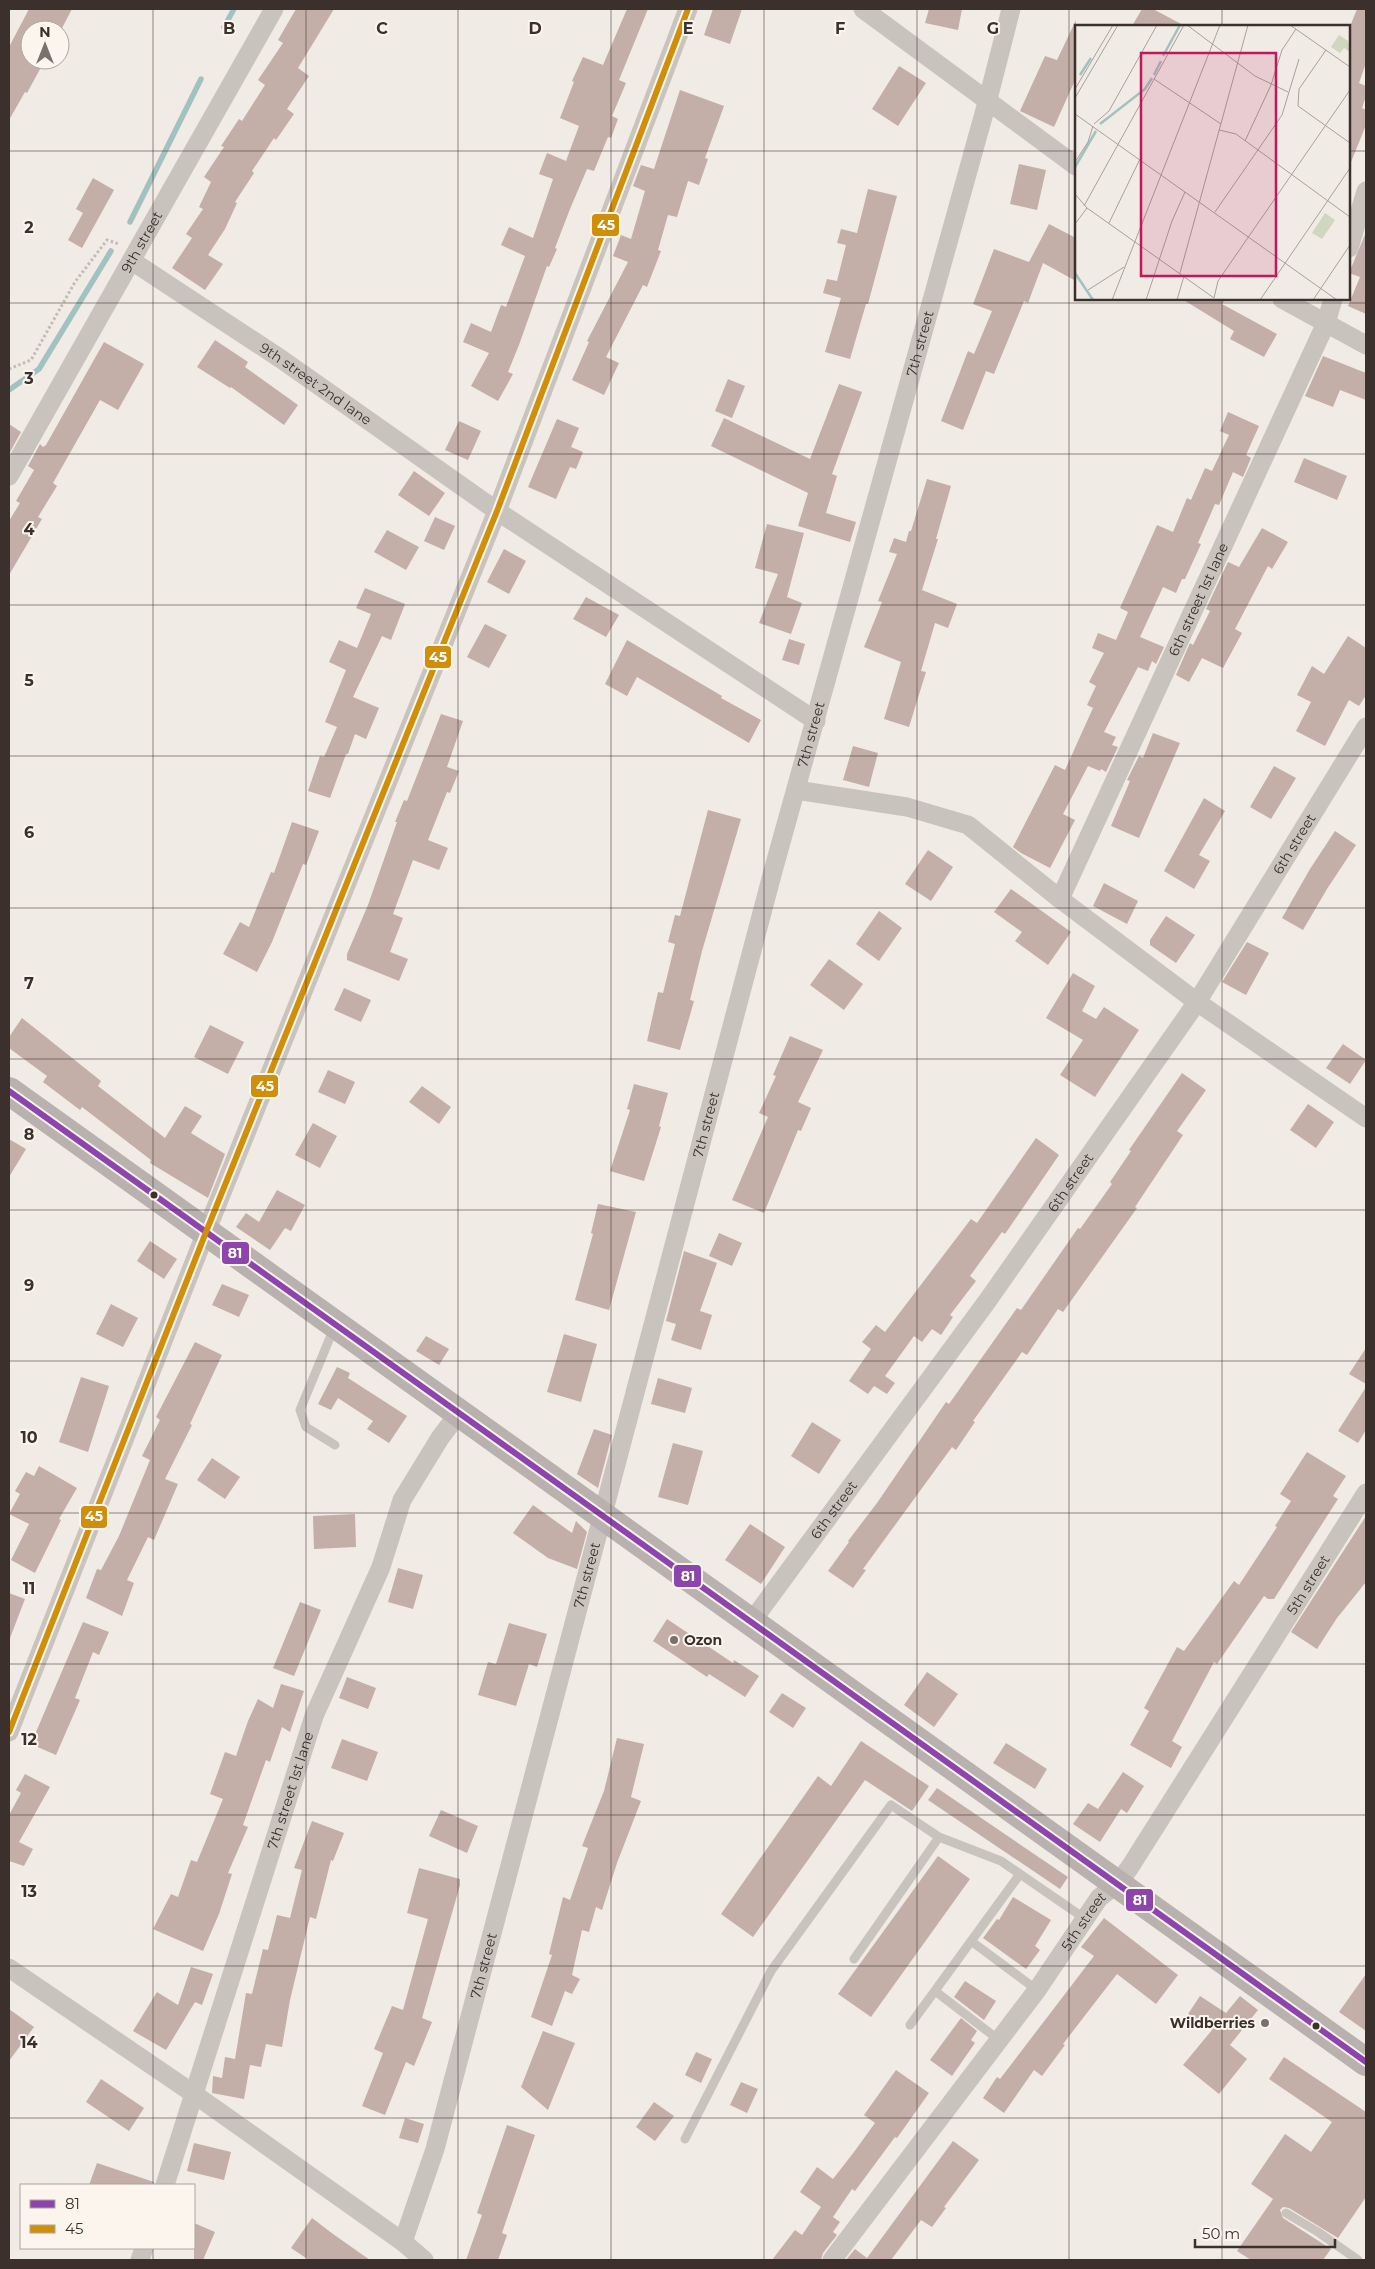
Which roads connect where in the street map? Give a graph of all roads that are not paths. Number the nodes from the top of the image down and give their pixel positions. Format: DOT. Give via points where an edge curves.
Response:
graph roads {
  1 [pos="274,9"];
  2 [pos="688,9"];
  3 [pos="863,9"];
  4 [pos="1011,9"];
  5 [pos="988,99"];
  6 [pos="1075,165"];
  7 [pos="1366,191"];
  8 [pos="1350,245"];
  9 [pos="132,261"];
  10 [pos="1284,300"];
  11 [pos="1333,300"];
  12 [pos="1326,323"];
  13 [pos="1366,345"];
  14 [pos="9,476"];
  15 [pos="498,511"];
  16 [pos="816,721"];
  17 [pos="1366,726"];
  18 [pos="796,790"];
  19 [pos="1060,899"];
  20 [pos="1197,1002"];
  21 [pos="9,1091"];
  22 [pos="1366,1118"];
  23 [pos="206,1232"];
  24 [pos="335,1326"];
  25 [pos="458,1414"];
  26 [pos="335,1445"];
  27 [pos="1366,1493"];
  28 [pos="603,1518"];
  29 [pos="752,1621"];
  30 [pos="9,1732"];
  31 [pos="939,1837"];
  32 [pos="1020,1874"];
  33 [pos="1118,1883"];
  34 [pos="1084,1918"];
  35 [pos="971,1941"];
  36 [pos="854,1959"];
  37 [pos="9,1968"];
  38 [pos="1037,1990"];
  39 [pos="935,1991"];
  40 [pos="910,2025"];
  41 [pos="999,2040"];
  42 [pos="1366,2062"];
  43 [pos="194,2094"];
  44 [pos="685,2139"];
  45 [pos="164,2184"];
  46 [pos="1286,2214"];
  47 [pos="403,2242"];
  48 [pos="424,2260"];
  49 [pos="832,2260"];
  50 [pos="1358,2260"];
  1 -- 9 [label="street, 9th street"];
  2 -- 15 [label="street"];
  3 -- 5 [label="street"];
  4 -- 5 [label="street, 7th street"];
  5 -- 6 [label="street"];
  5 -- 16 [label="street, 7th street"];
  7 -- 8 [label="street"];
  9 -- 14 [label="street, 9th street"];
  9 -- 15 [label="street, 9th street 2nd lane" via="281,359"];
  10 -- 12 [label="street"];
  11 -- 12 [label="street, 6th street 1st lane"];
  12 -- 13 [label="street"];
  12 -- 19 [label="street, 6th street 1st lane"];
  15 -- 16 [label="street, 9th street 2nd lane"];
  15 -- 23 [label="street"];
  16 -- 18 [label="street, 7th street"];
  17 -- 20 [label="street, 6th street"];
  18 -- 19 [label="street" via="907,807 968,825"];
  18 -- 28 [label="street, 7th street"];
  19 -- 20 [label="street"];
  20 -- 22 [label="street"];
  20 -- 29 [label="street, 6th street" via="988,1300"];
  21 -- 23 [label="main road"];
  23 -- 24 [label="main road"];
  23 -- 30 [label="street"];
  24 -- 25 [label="main road"];
  24 -- 26 [label="lane" via="300,1410 306,1427"];
  25 -- 28 [label="main road"];
  25 -- 43 [label="street, 7th street 1st lane" via="402,1500 381,1567 314,1716"];
  27 -- 33 [label="street, 5th street"];
  28 -- 29 [label="main road"];
  28 -- 47 [label="street, 7th street" via="435,2149"];
  29 -- 33 [label="main road"];
  31 -- 32 [label="lane" via="1001,1861"];
  31 -- 36 [label="lane"];
  31 -- 44 [label="lane" via="891,1805 771,1971"];
  32 -- 34 [label="lane"];
  32 -- 35 [label="lane"];
  33 -- 34 [label="street, 5th street" via="1099,1898"];
  33 -- 42 [label="main road"];
  34 -- 38 [label="street, 5th street"];
  35 -- 38 [label="lane"];
  35 -- 39 [label="lane"];
  37 -- 43 [label="street"];
  38 -- 41 [label="street, 5th street"];
  39 -- 40 [label="lane"];
  39 -- 41 [label="lane"];
  41 -- 49 [label="street, 5th street"];
  43 -- 45 [label="street, 7th street 1st lane"];
  43 -- 47 [label="street"];
  46 -- 50 [label="lane"];
  47 -- 48 [label="street"];
}
